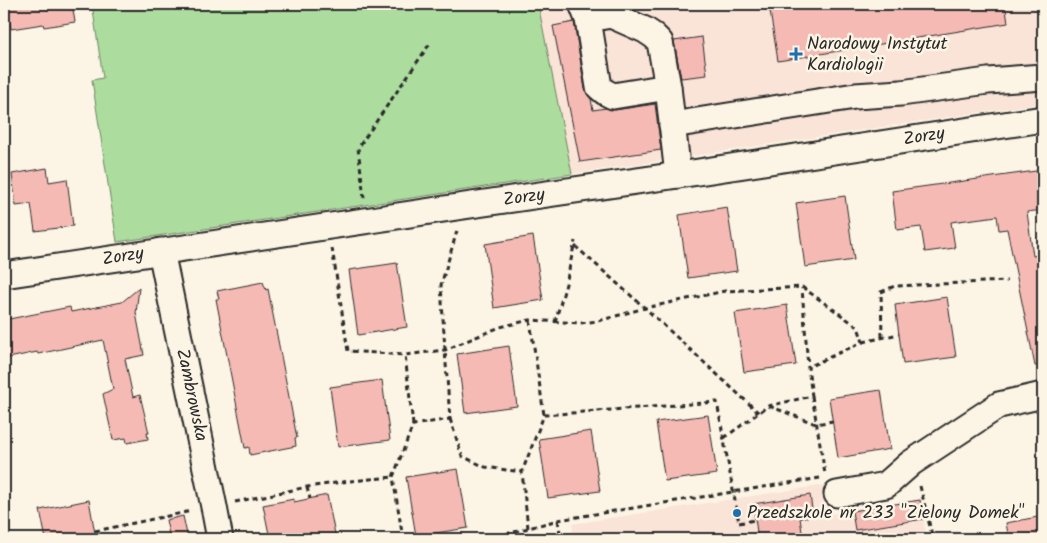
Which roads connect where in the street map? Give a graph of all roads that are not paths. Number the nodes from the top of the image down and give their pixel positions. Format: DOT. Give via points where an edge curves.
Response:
graph roads {
  1 [pos="585,11"];
  2 [pos="1043,77"];
  3 [pos="668,87"];
  4 [pos="1043,119"];
  5 [pos="672,125"];
  6 [pos="678,175"];
  7 [pos="162,251"];
  8 [pos="4,275"];
  9 [pos="1043,395"];
  10 [pos="837,494"];
  11 [pos="220,539"];
  1 -- 3 [label="street" via="611,15 654,36 660,42"];
  1 -- 3 [label="street" via="599,87 613,96"];
  2 -- 5 [label="street" via="855,96"];
  3 -- 5 [label="street"];
  4 -- 6 [label="street, Zorzy"];
  5 -- 6 [label="street"];
  6 -- 7 [label="street, Zorzy"];
  7 -- 8 [label="street, Zorzy"];
  7 -- 11 [label="street, Zambrowska"];
  9 -- 10 [label="street" via="999,405 912,463 886,485"];
}
